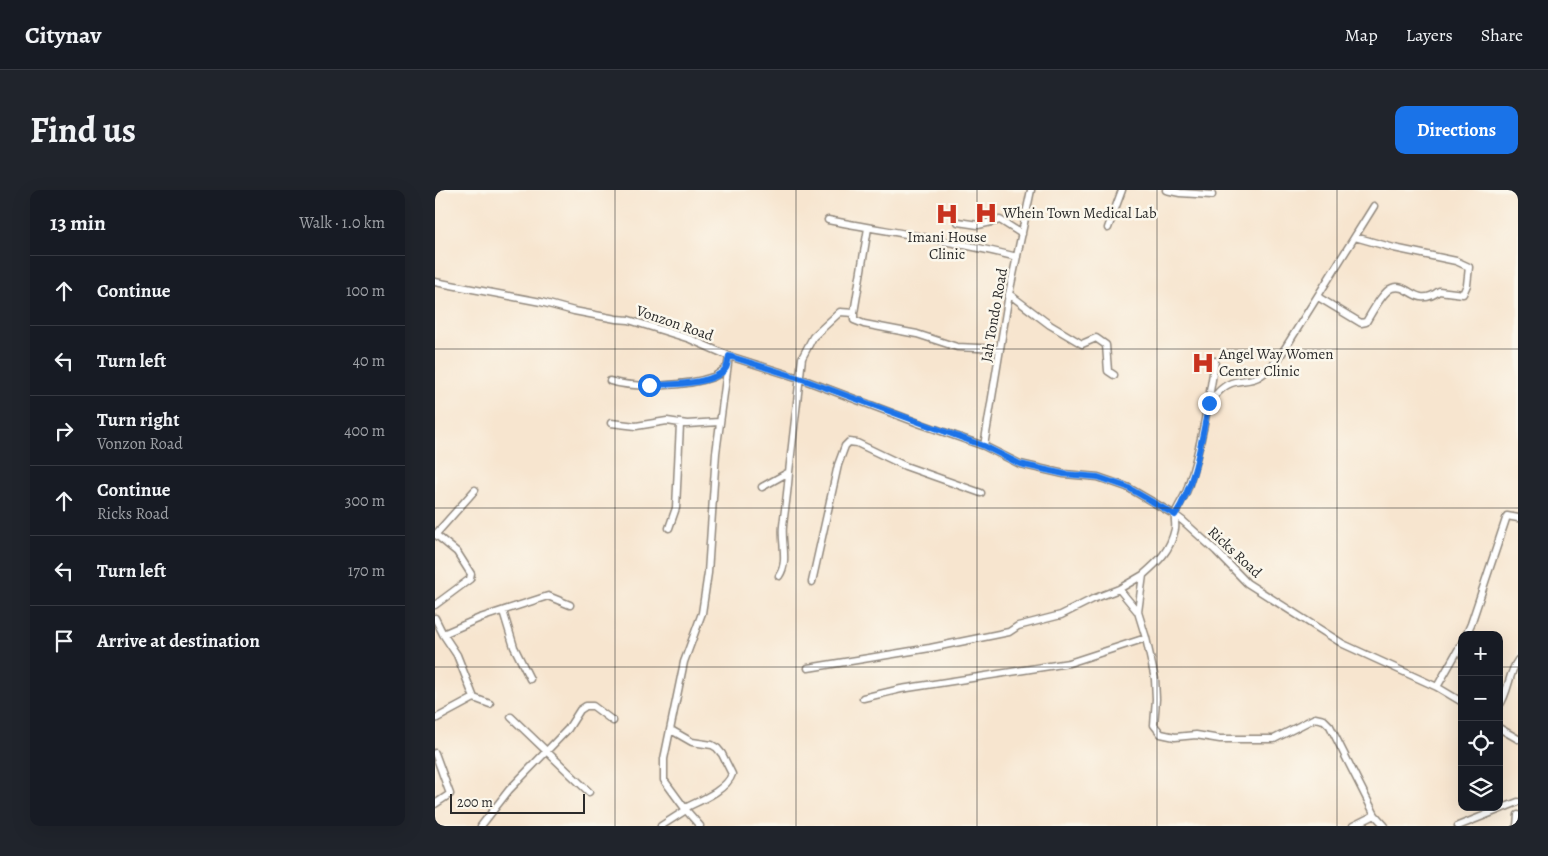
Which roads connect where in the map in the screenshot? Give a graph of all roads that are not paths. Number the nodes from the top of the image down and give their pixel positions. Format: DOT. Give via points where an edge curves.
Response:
graph roads {
  1 [pos="1031,190"];
  2 [pos="1123,190"];
  3 [pos="1166,190"];
  4 [pos="1212,195"];
  5 [pos="1374,206"];
  6 [pos="828,220"];
  7 [pos="958,222"];
  8 [pos="868,228"];
  9 [pos="1108,228"];
  10 [pos="1022,234"];
  11 [pos="1355,237"];
  12 [pos="1017,257"];
  13 [pos="435,282"];
  14 [pos="1009,294"];
  15 [pos="1318,298"];
  16 [pos="854,313"];
  17 [pos="1000,349"];
  18 [pos="729,356"];
  19 [pos="1215,361"];
  20 [pos="726,368"];
  21 [pos="1114,375"];
  22 [pos="799,378"];
  23 [pos="610,381"];
  24 [pos="1209,403"];
  25 [pos="719,422"];
  26 [pos="611,423"];
  27 [pos="680,424"];
  28 [pos="984,446"];
  29 [pos="789,472"];
  30 [pos="762,487"];
  31 [pos="475,490"];
  32 [pos="981,493"];
  33 [pos="1175,515"];
  34 [pos="1518,518"];
  35 [pos="669,528"];
  36 [pos="435,534"];
  37 [pos="1143,575"];
  38 [pos="779,576"];
  39 [pos="811,582"];
  40 [pos="1119,589"];
  41 [pos="435,605"];
  42 [pos="570,605"];
  43 [pos="503,611"];
  44 [pos="1138,612"];
  45 [pos="435,618"];
  46 [pos="1468,631"];
  47 [pos="443,634"];
  48 [pos="1146,638"];
  49 [pos="1458,651"];
  50 [pos="1518,660"];
  51 [pos="808,668"];
  52 [pos="530,679"];
  53 [pos="1437,687"];
  54 [pos="474,698"];
  55 [pos="863,698"];
  56 [pos="1458,700"];
  57 [pos="1503,700"];
  58 [pos="490,704"];
  59 [pos="511,717"];
  60 [pos="435,719"];
  61 [pos="613,721"];
  62 [pos="671,730"];
  63 [pos="1503,730"];
  64 [pos="1518,739"];
  65 [pos="547,750"];
  66 [pos="435,753"];
  67 [pos="589,792"];
  68 [pos="1518,802"];
  69 [pos="435,804"];
  70 [pos="685,809"];
  71 [pos="1518,815"];
  72 [pos="1375,816"];
  73 [pos="481,826"];
  74 [pos="661,826"];
  75 [pos="700,826"];
  76 [pos="1353,826"];
  77 [pos="1385,826"];
  78 [pos="1458,826"];
  79 [pos="1517,826"];
  1 -- 10 [label="street, Jah Tondo Road"];
  2 -- 9 [label="street"];
  3 -- 4 [label="street"];
  5 -- 11 [label="street"];
  6 -- 8 [label="street"];
  7 -- 10 [label="street" via="978,225 1000,220"];
  8 -- 12 [label="street"];
  8 -- 16 [label="street"];
  10 -- 12 [label="street, Jah Tondo Road"];
  11 -- 15 [label="street"];
  11 -- 15 [label="street" via="1469,267 1463,294 1439,291 1433,296 1420,298 1400,288 1392,288 1385,293 1366,322 1361,323"];
  12 -- 14 [label="street, Jah Tondo Road"];
  13 -- 18 [label="street, Vonzon Road" via="629,320 690,339"];
  14 -- 17 [label="street, Jah Tondo Road"];
  14 -- 21 [label="street" via="1082,344 1096,338 1106,345 1107,371"];
  15 -- 24 [label="street" via="1267,371 1246,382 1222,387"];
  16 -- 17 [label="street" via="854,320 865,324 917,334 957,347"];
  16 -- 22 [label="street" via="841,312 813,337 802,358"];
  17 -- 28 [label="street, Jah Tondo Road"];
  18 -- 20 [label="street"];
  18 -- 22 [label="street, Vonzon Road"];
  19 -- 24 [label="street"];
  20 -- 23 [label="street" via="715,376 675,385 629,386"];
  20 -- 25 [label="street"];
  22 -- 28 [label="street, Vonzon Road"];
  22 -- 29 [label="street"];
  24 -- 33 [label="street" via="1188,487"];
  25 -- 27 [label="street"];
  25 -- 62 [label="street" via="707,581 702,613 684,662"];
  26 -- 27 [label="street" via="636,426 667,422"];
  27 -- 35 [label="street" via="677,508"];
  28 -- 33 [label="street, Ricks Road" via="1020,464 1064,474 1098,477 1127,487"];
  29 -- 30 [label="street"];
  29 -- 38 [label="street" via="783,528 783,570"];
  31 -- 36 [label="street"];
  32 -- 39 [label="street" via="849,442 838,466"];
  33 -- 37 [label="street" via="1175,528 1166,554"];
  33 -- 53 [label="street, Ricks Road" via="1216,550 1247,583 1343,644"];
  34 -- 46 [label="street" via="1507,516"];
  36 -- 41 [label="street" via="457,552 471,574 470,579"];
  37 -- 40 [label="street"];
  37 -- 44 [label="street"];
  40 -- 44 [label="street"];
  40 -- 51 [label="street" via="1061,615 1018,626 1009,632"];
  42 -- 43 [label="street" via="548,596"];
  43 -- 47 [label="street"];
  43 -- 52 [label="street" via="513,647"];
  44 -- 48 [label="street"];
  45 -- 47 [label="street"];
  47 -- 54 [label="street" via="457,655"];
  48 -- 55 [label="street" via="1069,663 901,689"];
  48 -- 72 [label="street" via="1155,679 1154,725 1161,734 1274,739 1315,718 1324,720"];
  49 -- 53 [label="street"];
  50 -- 57 [label="street"];
  53 -- 56 [label="street, Ricks Road"];
  54 -- 58 [label="street"];
  54 -- 60 [label="street"];
  59 -- 65 [label="street"];
  61 -- 65 [label="street" via="593,706 586,706"];
  62 -- 70 [label="street" via="663,759 664,780"];
  62 -- 70 [label="street" via="693,742 717,748 732,774 728,782"];
  63 -- 64 [label="street"];
  65 -- 67 [label="street"];
  65 -- 73 [label="street"];
  66 -- 69 [label="street" via="450,794"];
  68 -- 78 [label="street"];
  70 -- 74 [label="street"];
  70 -- 75 [label="street"];
  71 -- 79 [label="street"];
  72 -- 76 [label="street"];
  72 -- 77 [label="street"];
}
